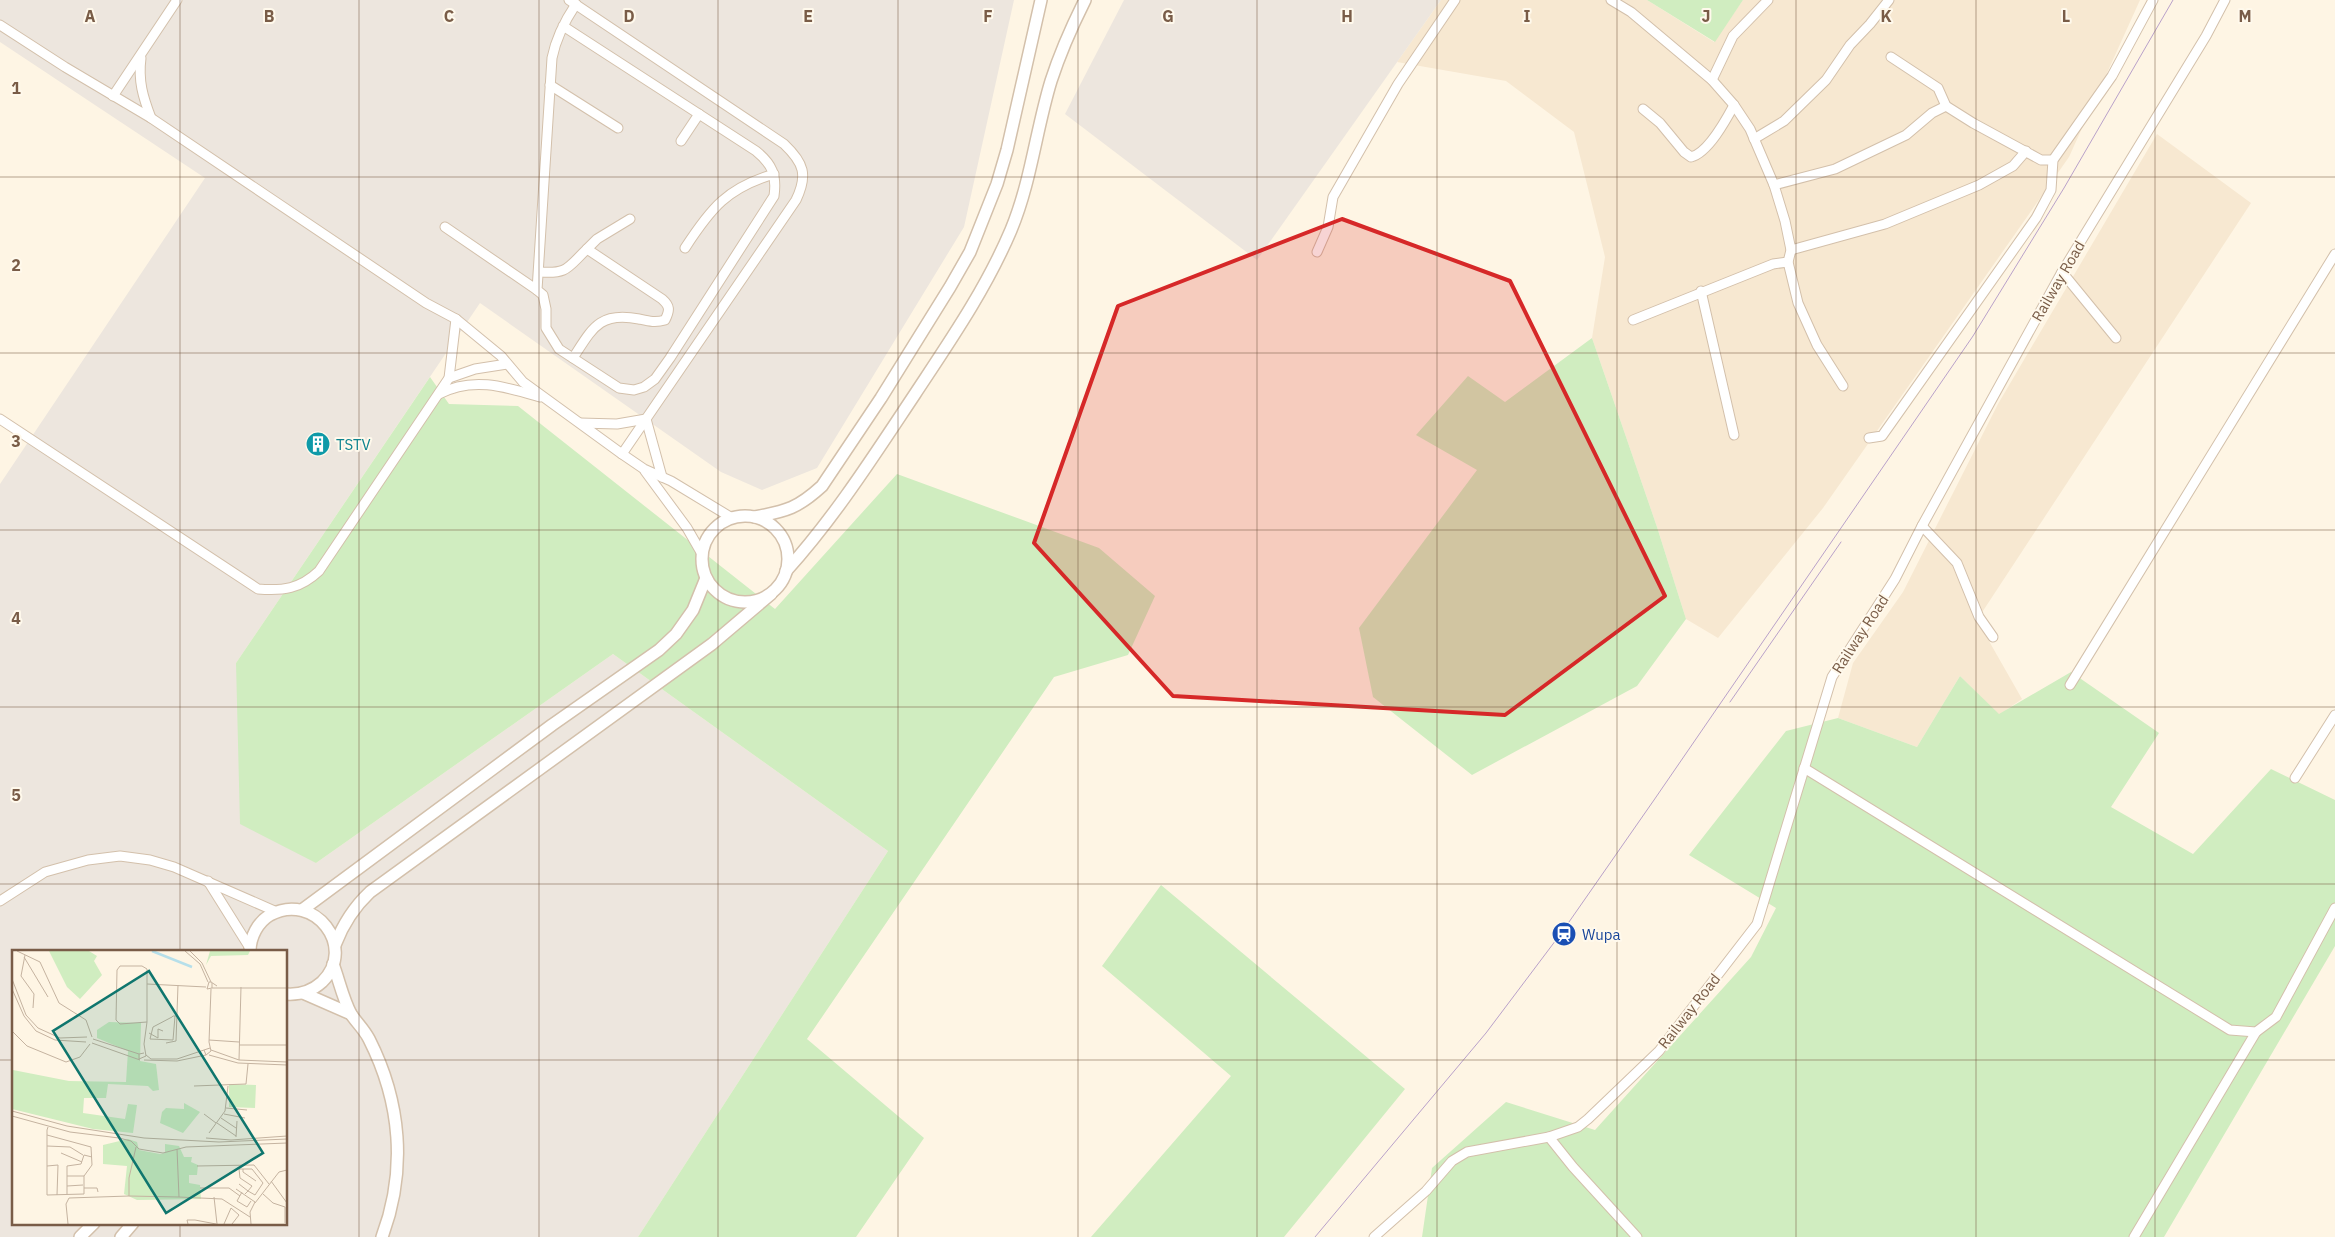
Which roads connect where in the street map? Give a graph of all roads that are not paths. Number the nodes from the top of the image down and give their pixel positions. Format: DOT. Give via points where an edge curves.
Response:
graph roads {
  1 [pos="177,0"];
  2 [pos="1041,0"];
  3 [pos="1084,0"];
  4 [pos="1455,0"];
  5 [pos="1611,0"];
  6 [pos="1768,0"];
  7 [pos="1889,0"];
  8 [pos="2153,0"];
  9 [pos="2225,0"];
  10 [pos="573,2"];
  11 [pos="0,25"];
  12 [pos="563,26"];
  13 [pos="141,56"];
  14 [pos="1891,57"];
  15 [pos="1712,80"];
  16 [pos="550,85"];
  17 [pos="112,96"];
  18 [pos="1734,106"];
  19 [pos="1946,106"];
  20 [pos="1643,109"];
  21 [pos="699,114"];
  22 [pos="151,118"];
  23 [pos="618,128"];
  24 [pos="1754,139"];
  25 [pos="681,141"];
  26 [pos="2026,151"];
  27 [pos="2053,160"];
  28 [pos="774,174"];
  29 [pos="1774,185"];
  30 [pos="630,219"];
  31 [pos="445,227"];
  32 [pos="685,248"];
  33 [pos="587,249"];
  34 [pos="1791,250"];
  35 [pos="1317,252"];
  36 [pos="2335,254"];
  37 [pos="1788,262"];
  38 [pos="540,272"];
  39 [pos="2062,272"];
  40 [pos="537,290"];
  41 [pos="1701,291"];
  42 [pos="456,319"];
  43 [pos="1633,320"];
  44 [pos="2116,338"];
  45 [pos="573,358"];
  46 [pos="508,364"];
  47 [pos="449,378"];
  48 [pos="1842,386"];
  49 [pos="437,396"];
  50 [pos="546,399"];
  51 [pos="0,419"];
  52 [pos="646,419"];
  53 [pos="580,423"];
  54 [pos="1734,435"];
  55 [pos="1869,438"];
  56 [pos="622,454"];
  57 [pos="644,469"];
  58 [pos="662,477"];
  59 [pos="755,517"];
  60 [pos="732,518"];
  61 [pos="1922,526"];
  62 [pos="702,554"];
  63 [pos="786,571"];
  64 [pos="706,578"];
  65 [pos="771,594"];
  66 [pos="1993,637"];
  67 [pos="2070,685"];
  68 [pos="2335,715"];
  69 [pos="1804,768"];
  70 [pos="2295,778"];
  71 [pos="208,881"];
  72 [pos="0,901"];
  73 [pos="2335,908"];
  74 [pos="302,910"];
  75 [pos="277,912"];
  76 [pos="335,945"];
  77 [pos="250,949"];
  78 [pos="333,964"];
  79 [pos="303,993"];
  80 [pos="288,994"];
  81 [pos="351,1014"];
  82 [pos="2256,1032"];
  83 [pos="1549,1137"];
  84 [pos="93,1224"];
  85 [pos="132,1224"];
  86 [pos="80,1237"];
  87 [pos="121,1237"];
  88 [pos="382,1237"];
  89 [pos="1374,1237"];
  90 [pos="1637,1237"];
  91 [pos="2134,1237"];
  1 -- 13 [label="street"];
  2 -- 59 [label="street" via="998,184 970,252 881,398 822,486 788,511"];
  3 -- 63 [label="street" via="1051,82 1024,193 1011,230 986,282 883,442 807,548"];
  4 -- 35 [label="street" via="1398,84 1333,197 1328,227"];
  5 -- 15 [label="street" via="1631,12"];
  6 -- 15 [label="street" via="1733,36"];
  7 -- 24 [label="street" via="1850,45 1826,80 1784,121"];
  8 -- 27 [label="street" via="2112,76"];
  9 -- 39 [label="street, Railway Road"];
  10 -- 12 [label="street"];
  10 -- 52 [label="street" via="784,144 796,155 803,168 803,185 796,200"];
  11 -- 17 [label="street"];
  12 -- 16 [label="street" via="556,37"];
  12 -- 21 [label="street"];
  13 -- 17 [label="street"];
  13 -- 22 [label="street" via="140,88"];
  14 -- 19 [label="street" via="1938,88"];
  15 -- 18 [label="street"];
  16 -- 23 [label="street"];
  16 -- 38 [label="street"];
  17 -- 22 [label="street"];
  18 -- 20 [label="street" via="1712,139 1691,157"];
  18 -- 24 [label="street"];
  19 -- 26 [label="street"];
  19 -- 29 [label="street" via="1906,135 1835,169"];
  21 -- 25 [label="street"];
  21 -- 28 [label="street" via="756,151"];
  22 -- 42 [label="street" via="426,303"];
  24 -- 29 [label="street"];
  26 -- 27 [label="street" via="2040,160"];
  26 -- 34 [label="street" via="2014,166 1979,185 1885,224"];
  27 -- 55 [label="street" via="2051,190 2036,218 1882,436"];
  28 -- 32 [label="street" via="751,181 725,197"];
  28 -- 45 [label="street" via="774,196 655,379 634,390 619,388"];
  29 -- 34 [label="street"];
  30 -- 33 [label="street"];
  31 -- 40 [label="street"];
  33 -- 38 [label="street" via="558,274"];
  33 -- 45 [label="street" via="662,298 670,311 665,320 657,323 615,316 606,318 592,329"];
  34 -- 37 [label="street"];
  36 -- 67 [label="street"];
  37 -- 41 [label="street" via="1773,264"];
  37 -- 48 [label="street" via="1792,285 1807,325"];
  38 -- 40 [label="street"];
  39 -- 44 [label="street"];
  39 -- 61 [label="street, Railway Road"];
  40 -- 45 [label="street" via="543,295 546,328 558,349"];
  41 -- 43 [label="street"];
  41 -- 54 [label="street"];
  42 -- 46 [label="street"];
  42 -- 47 [label="street"];
  46 -- 47 [label="street" via="475,369"];
  46 -- 50 [label="street" via="523,382"];
  47 -- 49 [label="street"];
  49 -- 50 [label="street" via="451,388 491,384"];
  49 -- 51 [label="street" via="319,572 308,582 285,590 258,589"];
  50 -- 53 [label="street"];
  52 -- 53 [label="street" via="617,424"];
  52 -- 56 [label="street"];
  52 -- 58 [label="street"];
  53 -- 56 [label="street"];
  56 -- 57 [label="street"];
  57 -- 58 [label="street"];
  57 -- 62 [label="street"];
  58 -- 60 [label="street"];
  59 -- 60 [label="street"];
  59 -- 63 [label="street" via="768,522 782,538 788,557"];
  60 -- 62 [label="street" via="707,538"];
  61 -- 66 [label="street" via="1958,563 1979,616"];
  61 -- 69 [label="street, Railway Road" via="1896,579 1832,677"];
  62 -- 64 [label="street"];
  63 -- 65 [label="street"];
  64 -- 65 [label="street" via="718,593 734,602 753,602"];
  64 -- 74 [label="street" via="693,610 676,634 659,650"];
  65 -- 76 [label="street" via="712,644 370,892 355,906"];
  68 -- 70 [label="street"];
  69 -- 82 [label="street" via="2230,1030"];
  69 -- 83 [label="street, Railway Road" via="1757,924 1659,1052 1588,1120"];
  71 -- 72 [label="street" via="158,862 120,856 88,860 45,872"];
  71 -- 75 [label="street"];
  71 -- 77 [label="street"];
  73 -- 82 [label="street" via="2276,1017"];
  74 -- 75 [label="street"];
  74 -- 76 [label="street" via="324,922"];
  75 -- 77 [label="street" via="258,926"];
  76 -- 78 [label="street"];
  78 -- 79 [label="street" via="327,977"];
  78 -- 81 [label="street"];
  79 -- 80 [label="street"];
  79 -- 81 [label="street"];
  81 -- 88 [label="street" via="369,1038 389,1086 395,1110 398,1165 394,1200"];
  82 -- 91 [label="street"];
  83 -- 89 [label="street, Railway Road" via="1467,1152 1452,1160 1426,1191"];
  83 -- 90 [label="street"];
  84 -- 86 [label="street"];
  85 -- 87 [label="street"];
}
